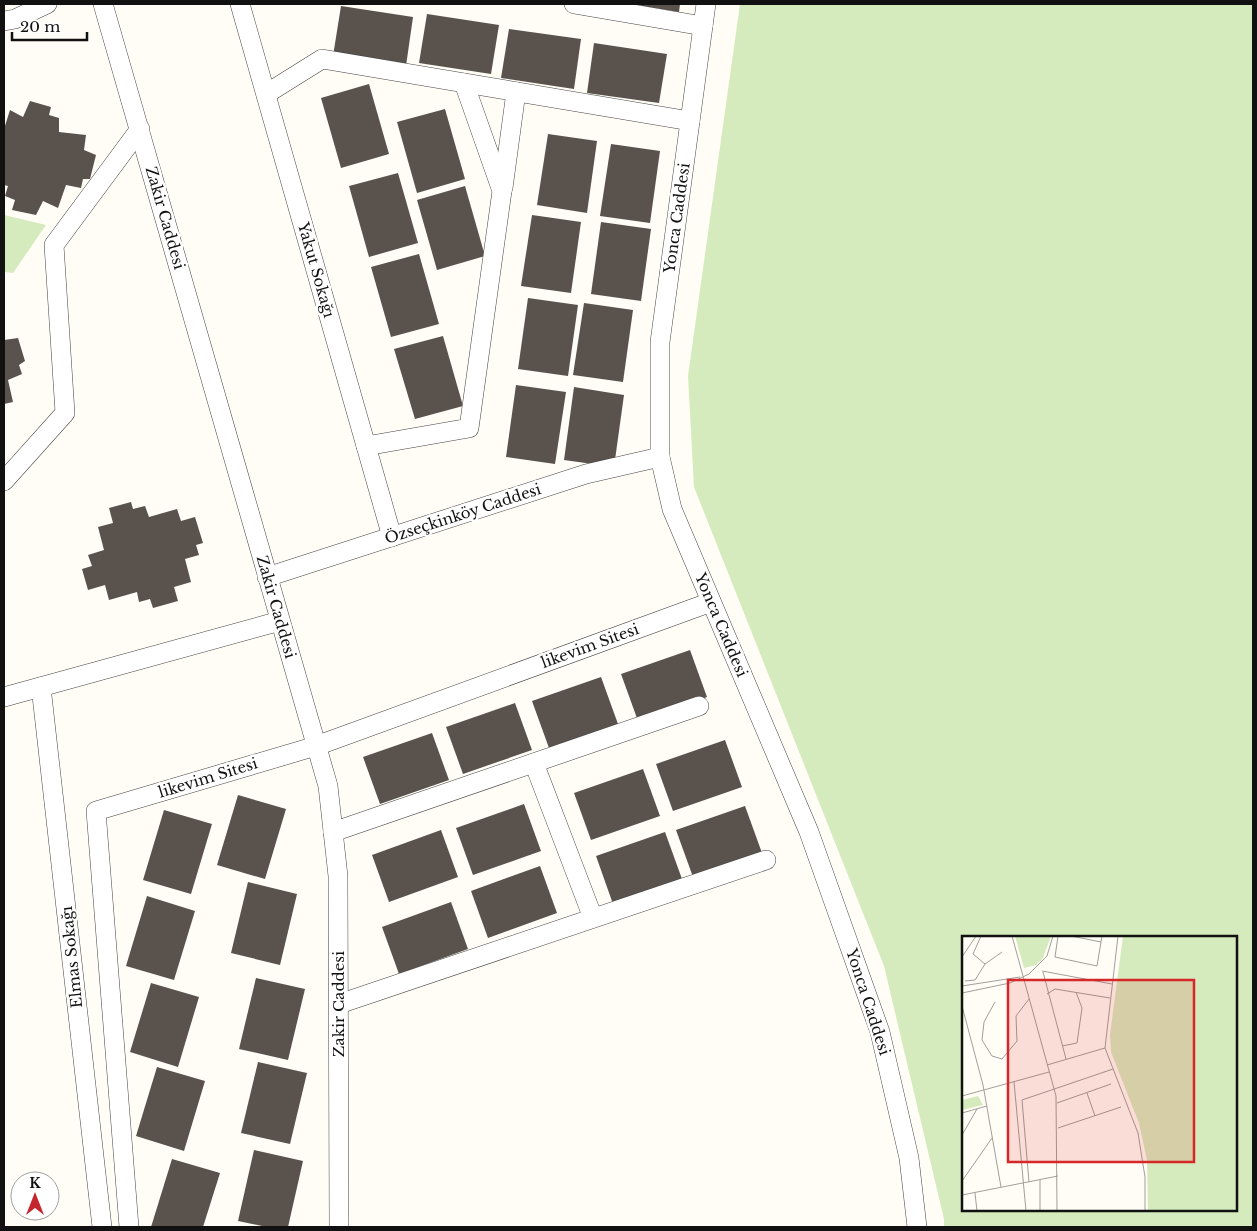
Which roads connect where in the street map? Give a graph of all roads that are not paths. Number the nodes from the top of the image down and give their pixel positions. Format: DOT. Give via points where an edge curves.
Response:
graph roads {
  1 [pos="47,4"];
  2 [pos="103,4"];
  3 [pos="240,4"];
  4 [pos="574,4"];
  5 [pos="706,4"];
  6 [pos="4,21"];
  7 [pos="703,26"];
  8 [pos="464,83"];
  9 [pos="516,92"];
  10 [pos="266,94"];
  11 [pos="690,121"];
  12 [pos="140,130"];
  13 [pos="502,192"];
  14 [pos="366,446"];
  15 [pos="660,458"];
  16 [pos="4,481"];
  17 [pos="392,537"];
  18 [pos="267,577"];
  19 [pos="711,602"];
  20 [pos="280,621"];
  21 [pos="41,687"];
  22 [pos="4,697"];
  23 [pos="699,706"];
  24 [pos="316,746"];
  25 [pos="534,763"];
  26 [pos="333,832"];
  27 [pos="766,860"];
  28 [pos="593,918"];
  29 [pos="339,1004"];
  30 [pos="102,1227"];
  31 [pos="129,1227"];
  32 [pos="339,1227"];
  33 [pos="917,1227"];
  1 -- 6 [label="street"];
  2 -- 12 [label="street, Zakir Caddesi"];
  3 -- 10 [label="street, Yakut Sokağı"];
  4 -- 7 [label="street"];
  5 -- 7 [label="street, Yonca Caddesi"];
  7 -- 11 [label="street, Yonca Caddesi"];
  8 -- 9 [label="street"];
  8 -- 10 [label="street" via="322,59"];
  8 -- 13 [label="street"];
  9 -- 11 [label="street"];
  9 -- 13 [label="street"];
  10 -- 14 [label="street, Yakut Sokağı"];
  11 -- 15 [label="street, Yonca Caddesi" via="660,342"];
  12 -- 16 [label="street" via="54,245 65,413"];
  12 -- 18 [label="street, Zakir Caddesi"];
  13 -- 14 [label="street" via="469,428"];
  14 -- 17 [label="street, Yakut Sokağı"];
  15 -- 17 [label="street, Özseçkinköy Caddesi" via="586,474"];
  15 -- 19 [label="street, Yonca Caddesi" via="672,510"];
  17 -- 18 [label="street, Özseçkinköy Caddesi"];
  18 -- 20 [label="street, Zakir Caddesi"];
  19 -- 24 [label="street, likevim Sitesi"];
  19 -- 33 [label="street, Yonca Caddesi" via="809,832 880,1032 909,1158"];
  20 -- 21 [label="street"];
  20 -- 24 [label="street, Zakir Caddesi"];
  21 -- 22 [label="street"];
  21 -- 30 [label="street, Elmas Sokağı"];
  23 -- 25 [label="street"];
  24 -- 26 [label="street, Zakir Caddesi" via="328,786"];
  24 -- 31 [label="street, likevim Sitesi" via="96,811"];
  25 -- 26 [label="street"];
  25 -- 28 [label="street"];
  26 -- 29 [label="street, Zakir Caddesi" via="338,876"];
  27 -- 28 [label="street"];
  28 -- 29 [label="street"];
  29 -- 32 [label="street, Zakir Caddesi"];
}
